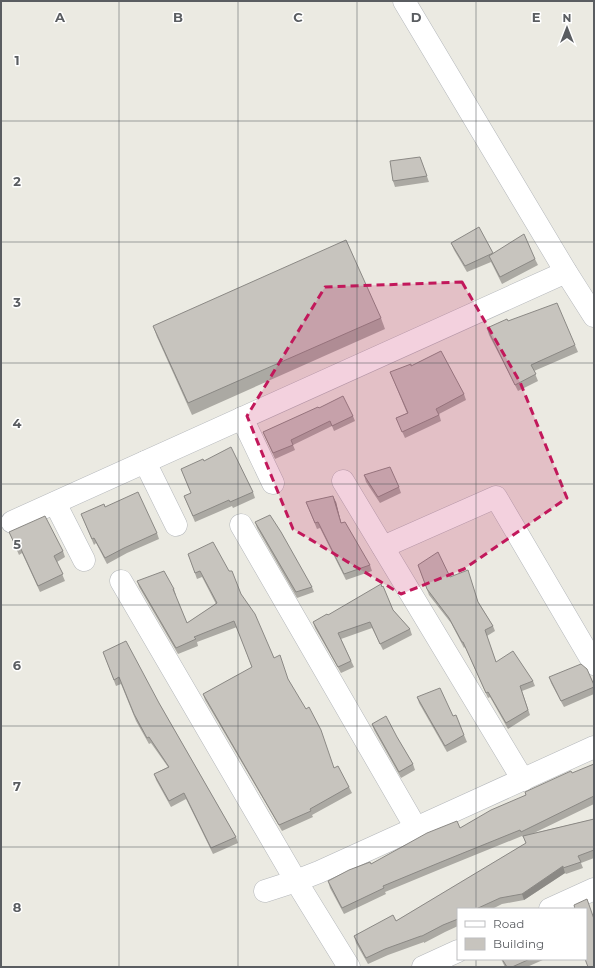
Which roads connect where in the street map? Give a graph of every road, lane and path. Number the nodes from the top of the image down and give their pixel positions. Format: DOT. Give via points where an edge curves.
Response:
graph roads {
  1 [pos="404,1"];
  2 [pos="566,272"];
  3 [pos="591,306"];
  4 [pos="242,418"];
  5 [pos="145,462"];
  6 [pos="343,481"];
  7 [pos="273,483"];
  8 [pos="55,503"];
  9 [pos="12,522"];
  10 [pos="176,525"];
  11 [pos="241,525"];
  12 [pos="382,547"];
  13 [pos="84,560"];
  14 [pos="121,581"];
  15 [pos="594,664"];
  16 [pos="594,747"];
  17 [pos="523,780"];
  18 [pos="416,828"];
  19 [pos="296,881"];
  20 [pos="594,889"];
  21 [pos="265,891"];
  22 [pos="552,908"];
  23 [pos="457,951"];
  24 [pos="349,967"];
  25 [pos="423,967"];
  1 -- 2 [label="street"];
  2 -- 3 [label="street"];
  2 -- 4 [label="street"];
  4 -- 5 [label="street"];
  4 -- 7 [label="street"];
  5 -- 8 [label="street"];
  5 -- 10 [label="street"];
  6 -- 12 [label="street"];
  8 -- 9 [label="street"];
  8 -- 13 [label="street"];
  11 -- 18 [label="street"];
  12 -- 15 [label="street" via="496,497"];
  12 -- 17 [label="street"];
  14 -- 19 [label="street"];
  16 -- 17 [label="street"];
  17 -- 18 [label="street"];
  18 -- 19 [label="street"];
  19 -- 21 [label="street"];
  19 -- 24 [label="street"];
  20 -- 22 [label="street"];
  23 -- 25 [label="street"];
}
